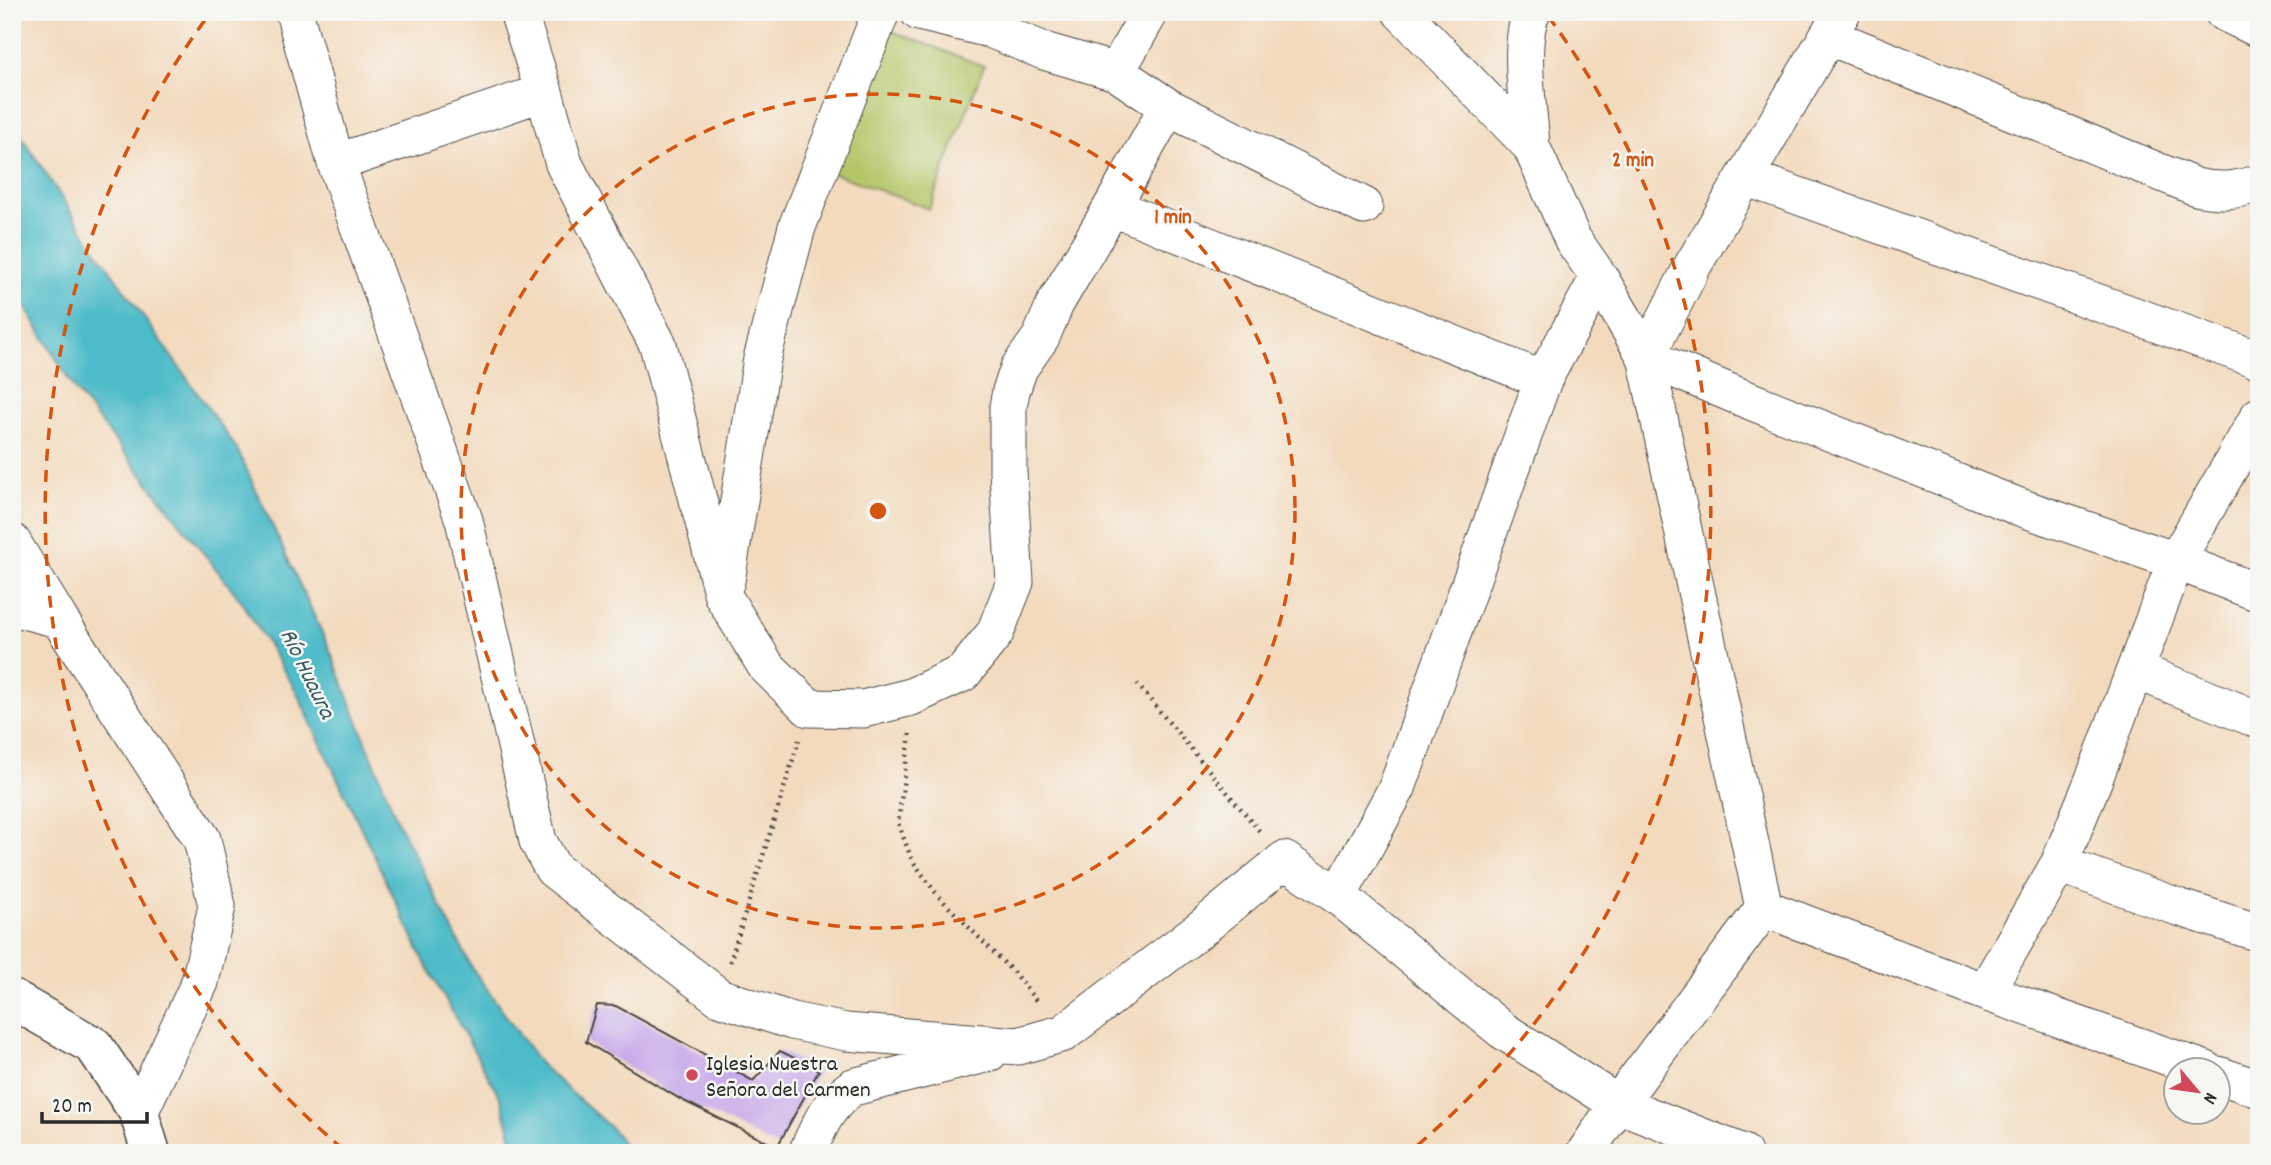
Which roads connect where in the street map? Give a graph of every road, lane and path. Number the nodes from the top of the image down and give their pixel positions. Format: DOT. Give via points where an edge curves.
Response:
graph roads {
  1 [pos="294,12"];
  2 [pos="518,12"];
  3 [pos="881,12"];
  4 [pos="919,12"];
  5 [pos="1150,12"];
  6 [pos="1401,12"];
  7 [pos="1532,12"];
  8 [pos="2223,12"];
  9 [pos="1835,24"];
  10 [pos="2259,29"];
  11 [pos="1116,72"];
  12 [pos="544,92"];
  13 [pos="1168,107"];
  14 [pos="1531,146"];
  15 [pos="336,163"];
  16 [pos="1745,177"];
  17 [pos="2259,183"];
  18 [pos="1364,206"];
  19 [pos="1112,207"];
  20 [pos="1599,277"];
  21 [pos="1646,357"];
  22 [pos="2259,360"];
  23 [pos="1543,380"];
  24 [pos="2259,416"];
  25 [pos="12,542"];
  26 [pos="2176,561"];
  27 [pos="2259,593"];
  28 [pos="723,596"];
  29 [pos="12,607"];
  30 [pos="59,619"];
  31 [pos="2135,670"];
  32 [pos="1137,684"];
  33 [pos="809,708"];
  34 [pos="2259,720"];
  35 [pos="910,730"];
  36 [pos="1284,860"];
  37 [pos="2059,864"];
  38 [pos="1338,896"];
  39 [pos="1763,908"];
  40 [pos="2259,933"];
  41 [pos="1985,992"];
  42 [pos="719,997"];
  43 [pos="12,999"];
  44 [pos="1063,1033"];
  45 [pos="1018,1046"];
  46 [pos="2166,1056"];
  47 [pos="2232,1080"];
  48 [pos="2259,1089"];
  49 [pos="1618,1104"];
  50 [pos="139,1113"];
  51 [pos="150,1153"];
  52 [pos="807,1153"];
  53 [pos="1585,1153"];
  54 [pos="1743,1153"];
  1 -- 15 [label="street"];
  2 -- 12 [label="street"];
  3 -- 28 [label="street" via="797,228 762,359"];
  4 -- 11 [label="street" via="990,29"];
  5 -- 11 [label="street"];
  6 -- 14 [label="street"];
  7 -- 14 [label="street" via="1524,43"];
  8 -- 10 [label="street"];
  9 -- 16 [label="street"];
  9 -- 17 [label="street" via="2196,187 2225,191"];
  11 -- 13 [label="street"];
  12 -- 15 [label="street"];
  12 -- 28 [label="street" via="564,164 658,345"];
  13 -- 18 [label="street"];
  13 -- 19 [label="street"];
  14 -- 20 [label="street" via="1573,240"];
  15 -- 42 [label="street" via="464,520 538,841 553,869"];
  16 -- 21 [label="street"];
  16 -- 22 [label="street"];
  19 -- 23 [label="street"];
  19 -- 33 [label="street" via="1010,391 1008,472 1016,582 995,633 963,673 911,698 863,709"];
  20 -- 21 [label="street"];
  20 -- 23 [label="street"];
  21 -- 26 [label="street" via="2014,505"];
  21 -- 39 [label="street"];
  23 -- 38 [label="street" via="1397,788"];
  24 -- 26 [label="street"];
  25 -- 30 [label="street"];
  26 -- 27 [label="street"];
  26 -- 31 [label="street"];
  28 -- 33 [label="street" via="766,666"];
  29 -- 30 [label="street"];
  30 -- 50 [label="street" via="202,839 217,906 200,982"];
  31 -- 34 [label="street"];
  31 -- 37 [label="street"];
  32 -- 36 [label="path"];
  33 -- 42 [label="path"];
  35 -- 44 [label="path" via="898,823 912,860 937,896 1014,973"];
  36 -- 38 [label="street"];
  36 -- 44 [label="street"];
  37 -- 40 [label="street"];
  37 -- 41 [label="street"];
  38 -- 49 [label="street" via="1502,1030"];
  39 -- 41 [label="street"];
  39 -- 49 [label="street"];
  41 -- 46 [label="street"];
  42 -- 45 [label="street" via="792,1021 846,1032"];
  43 -- 50 [label="main road" via="94,1046"];
  44 -- 45 [label="street"];
  45 -- 52 [label="street" via="853,1087 836,1098 822,1118"];
  47 -- 48 [label="street"];
  49 -- 53 [label="street"];
  49 -- 54 [label="street"];
  50 -- 51 [label="main road"];
}
